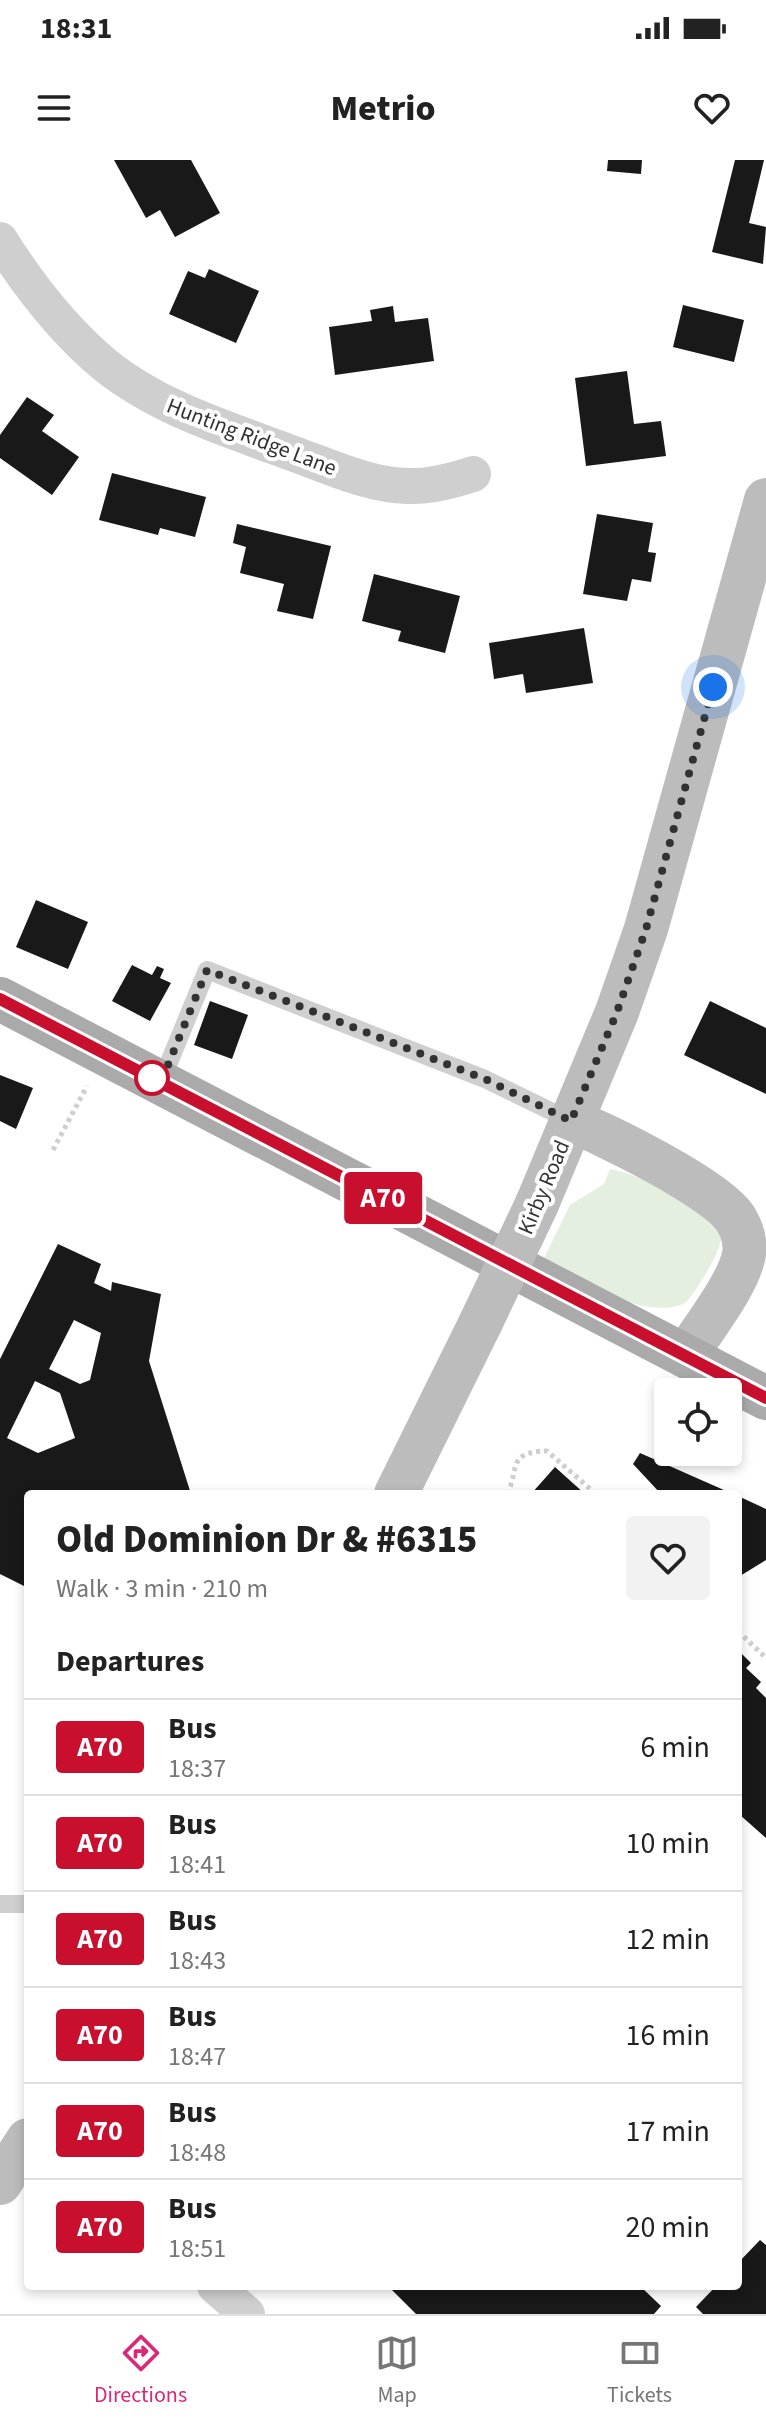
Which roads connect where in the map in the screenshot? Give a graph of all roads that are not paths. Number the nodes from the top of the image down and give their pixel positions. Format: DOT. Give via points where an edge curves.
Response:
graph roads {
  1 [pos="0,240"];
  2 [pos="473,474"];
  3 [pos="766,500"];
  4 [pos="0,999"];
  5 [pos="161,1082"];
  6 [pos="571,1121"];
  7 [pos="686,1356"];
  8 [pos="766,1398"];
  9 [pos="398,1490"];
  10 [pos="0,1904"];
  11 [pos="24,1904"];
  12 [pos="24,2146"];
  13 [pos="0,2183"];
  14 [pos="220,2290"];
  15 [pos="247,2314"];
  1 -- 2 [label="street, Hunting Ridge Lane" via="61,322 106,365 153,397 198,419 375,483 410,487"];
  3 -- 6 [label="main road, Kirby Road" via="646,929"];
  4 -- 5 [label="main road"];
  5 -- 6 [label="lane" via="207,970 485,1079"];
  5 -- 7 [label="main road"];
  6 -- 7 [label="main road" via="610,1135 677,1175 722,1205 739,1226 744,1255"];
  6 -- 9 [label="main road, Kirby Road, bridge" via="537,1204"];
  7 -- 8 [label="main road"];
  10 -- 11 [label="lane"];
  12 -- 13 [label="main road"];
  14 -- 15 [label="street"];
}
